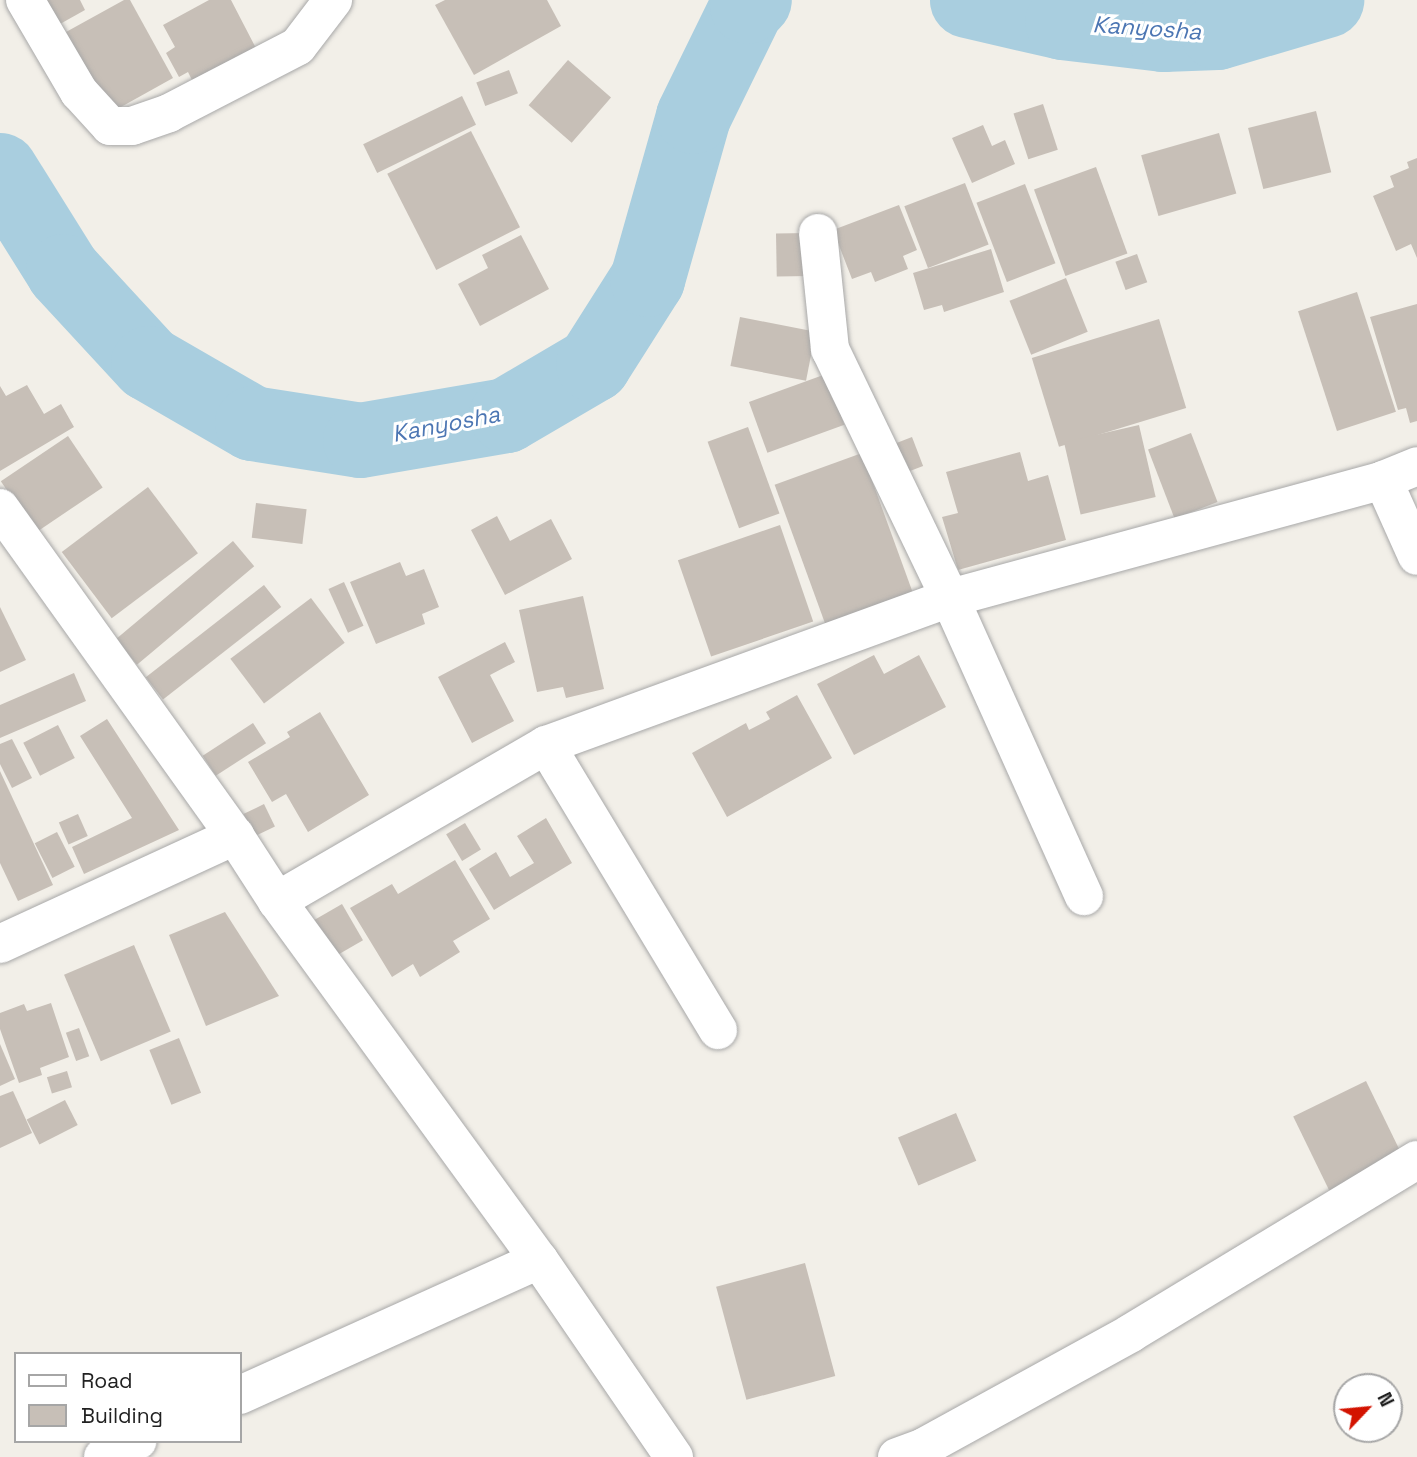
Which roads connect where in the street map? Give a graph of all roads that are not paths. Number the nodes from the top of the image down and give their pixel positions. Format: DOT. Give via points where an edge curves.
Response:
graph roads {
  1 [pos="25,0"];
  2 [pos="333,0"];
  3 [pos="818,233"];
  4 [pos="1400,473"];
  5 [pos="0,508"];
  6 [pos="1417,556"];
  7 [pos="950,598"];
  8 [pos="546,745"];
  9 [pos="235,836"];
  10 [pos="1084,896"];
  11 [pos="277,901"];
  12 [pos="0,944"];
  13 [pos="719,1030"];
  14 [pos="1417,1160"];
  15 [pos="539,1259"];
  16 [pos="242,1394"];
  17 [pos="134,1443"];
  18 [pos="916,1454"];
  19 [pos="103,1457"];
  20 [pos="674,1457"];
  1 -- 2 [label="street" via="79,92 110,126 132,126 169,113 298,46"];
  3 -- 7 [label="street" via="830,349"];
  4 -- 6 [label="street"];
  4 -- 7 [label="street"];
  5 -- 9 [label="street"];
  7 -- 8 [label="street"];
  7 -- 10 [label="street"];
  8 -- 11 [label="street"];
  8 -- 13 [label="street"];
  9 -- 11 [label="street"];
  9 -- 12 [label="street"];
  11 -- 15 [label="street"];
  14 -- 18 [label="street" via="1131,1333"];
  15 -- 16 [label="street"];
  15 -- 20 [label="street"];
  17 -- 19 [label="street"];
}
